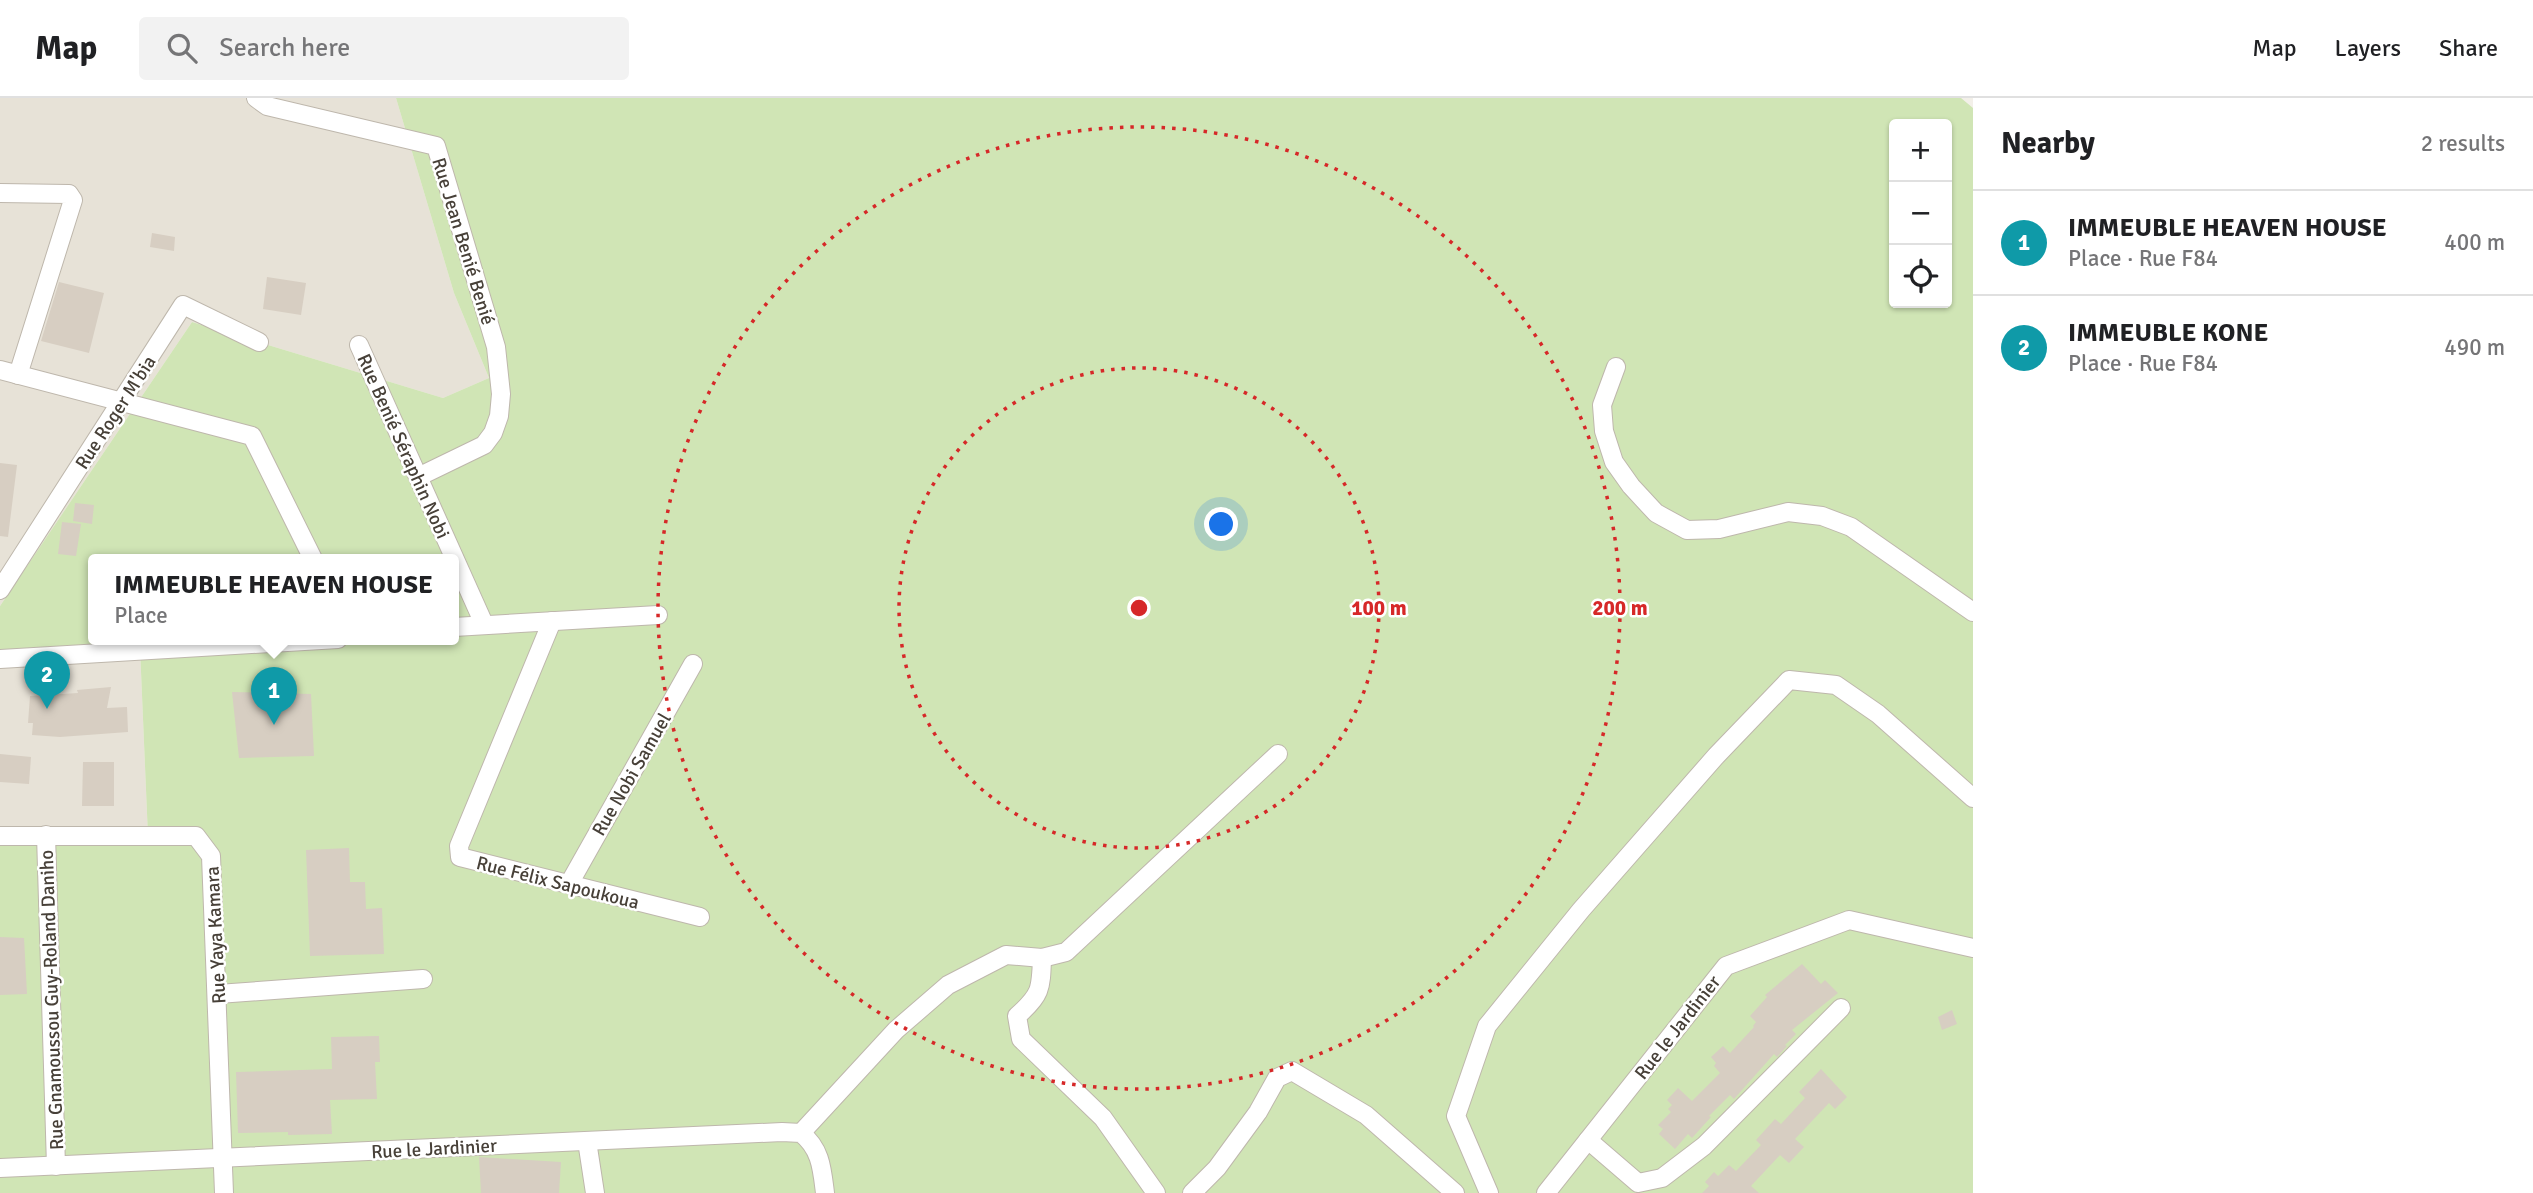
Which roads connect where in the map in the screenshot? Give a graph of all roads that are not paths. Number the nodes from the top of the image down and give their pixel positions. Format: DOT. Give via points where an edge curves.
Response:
graph roads {
  1 [pos="256,98"];
  2 [pos="0,193"];
  3 [pos="259,342"];
  4 [pos="359,345"];
  5 [pos="1616,367"];
  6 [pos="0,370"];
  7 [pos="18,375"];
  8 [pos="122,401"];
  9 [pos="418,477"];
  10 [pos="311,554"];
  11 [pos="453,554"];
  12 [pos="459,568"];
  13 [pos="0,590"];
  14 [pos="1973,612"];
  15 [pos="658,615"];
  16 [pos="552,621"];
  17 [pos="484,624"];
  18 [pos="459,626"];
  19 [pos="237,645"];
  20 [pos="0,659"];
  21 [pos="693,664"];
  22 [pos="1278,754"];
  23 [pos="1973,797"];
  24 [pos="46,835"];
  25 [pos="0,836"];
  26 [pos="569,884"];
  27 [pos="699,918"];
  28 [pos="1973,948"];
  29 [pos="1042,958"];
  30 [pos="423,979"];
  31 [pos="218,993"];
  32 [pos="1841,1008"];
  33 [pos="801,1133"];
  34 [pos="1588,1140"];
  35 [pos="587,1141"];
  36 [pos="223,1158"];
  37 [pos="56,1166"];
  38 [pos="0,1168"];
  39 [pos="224,1193"];
  40 [pos="595,1193"];
  41 [pos="825,1193"];
  42 [pos="1156,1193"];
  43 [pos="1192,1193"];
  44 [pos="1455,1193"];
  45 [pos="1489,1193"];
  46 [pos="1546,1193"];
  1 -- 9 [label="street, Rue Jean Benié Benié" via="267,106 436,146 496,347 501,394 499,416 484,445"];
  2 -- 7 [label="street" via="69,194 73,200"];
  3 -- 8 [label="street, Rue Roger M'bia" via="183,305"];
  4 -- 9 [label="street, Rue Benié Séraphin Nobi"];
  5 -- 14 [label="street" via="1602,405 1604,431 1614,461 1656,513 1687,530 1719,529 1788,512 1822,516 1870,539"];
  6 -- 7 [label="street"];
  7 -- 8 [label="street"];
  8 -- 10 [label="street" via="252,436"];
  8 -- 13 [label="street, Rue Roger M'bia"];
  9 -- 11 [label="street, Rue Benié Séraphin Nobi"];
  12 -- 17 [label="street, Rue Benié Séraphin Nobi"];
  15 -- 16 [label="street"];
  16 -- 17 [label="street"];
  16 -- 26 [label="street, Rue Félix Sapoukoua" via="459,846 460,857"];
  17 -- 18 [label="street"];
  19 -- 20 [label="street"];
  21 -- 26 [label="street, Rue Nobi Samuel"];
  22 -- 29 [label="street" via="1066,952"];
  23 -- 45 [label="street" via="1878,714 1836,685 1789,680 1590,900 1487,1026 1456,1116"];
  24 -- 25 [label="street, Rue Yaya Kamara"];
  24 -- 31 [label="street, Rue Yaya Kamara" via="196,836 211,856"];
  24 -- 37 [label="street, Rue Gnamoussou Guy-Roland Daniho"];
  26 -- 27 [label="street, Rue Félix Sapoukoua"];
  28 -- 34 [label="street, Rue le Jardinier" via="1849,920 1726,966"];
  29 -- 33 [label="street" via="1006,955 947,985 896,1030"];
  29 -- 42 [label="street" via="1041,988 1017,1016 1021,1040 1103,1118"];
  30 -- 31 [label="street"];
  31 -- 36 [label="street, Rue Yaya Kamara"];
  32 -- 34 [label="street" via="1704,1146 1662,1178 1638,1183"];
  33 -- 35 [label="street, Rue le Jardinier"];
  33 -- 41 [label="street" via="816,1147"];
  34 -- 46 [label="street, Rue le Jardinier"];
  35 -- 36 [label="street, Rue le Jardinier"];
  35 -- 40 [label="street"];
  36 -- 37 [label="street, Rue le Jardinier"];
  36 -- 39 [label="street, Rue Yaya Kamara"];
  37 -- 38 [label="street, Rue le Jardinier"];
  43 -- 44 [label="street" via="1217,1168 1277,1078 1292,1071 1366,1115"];
}
